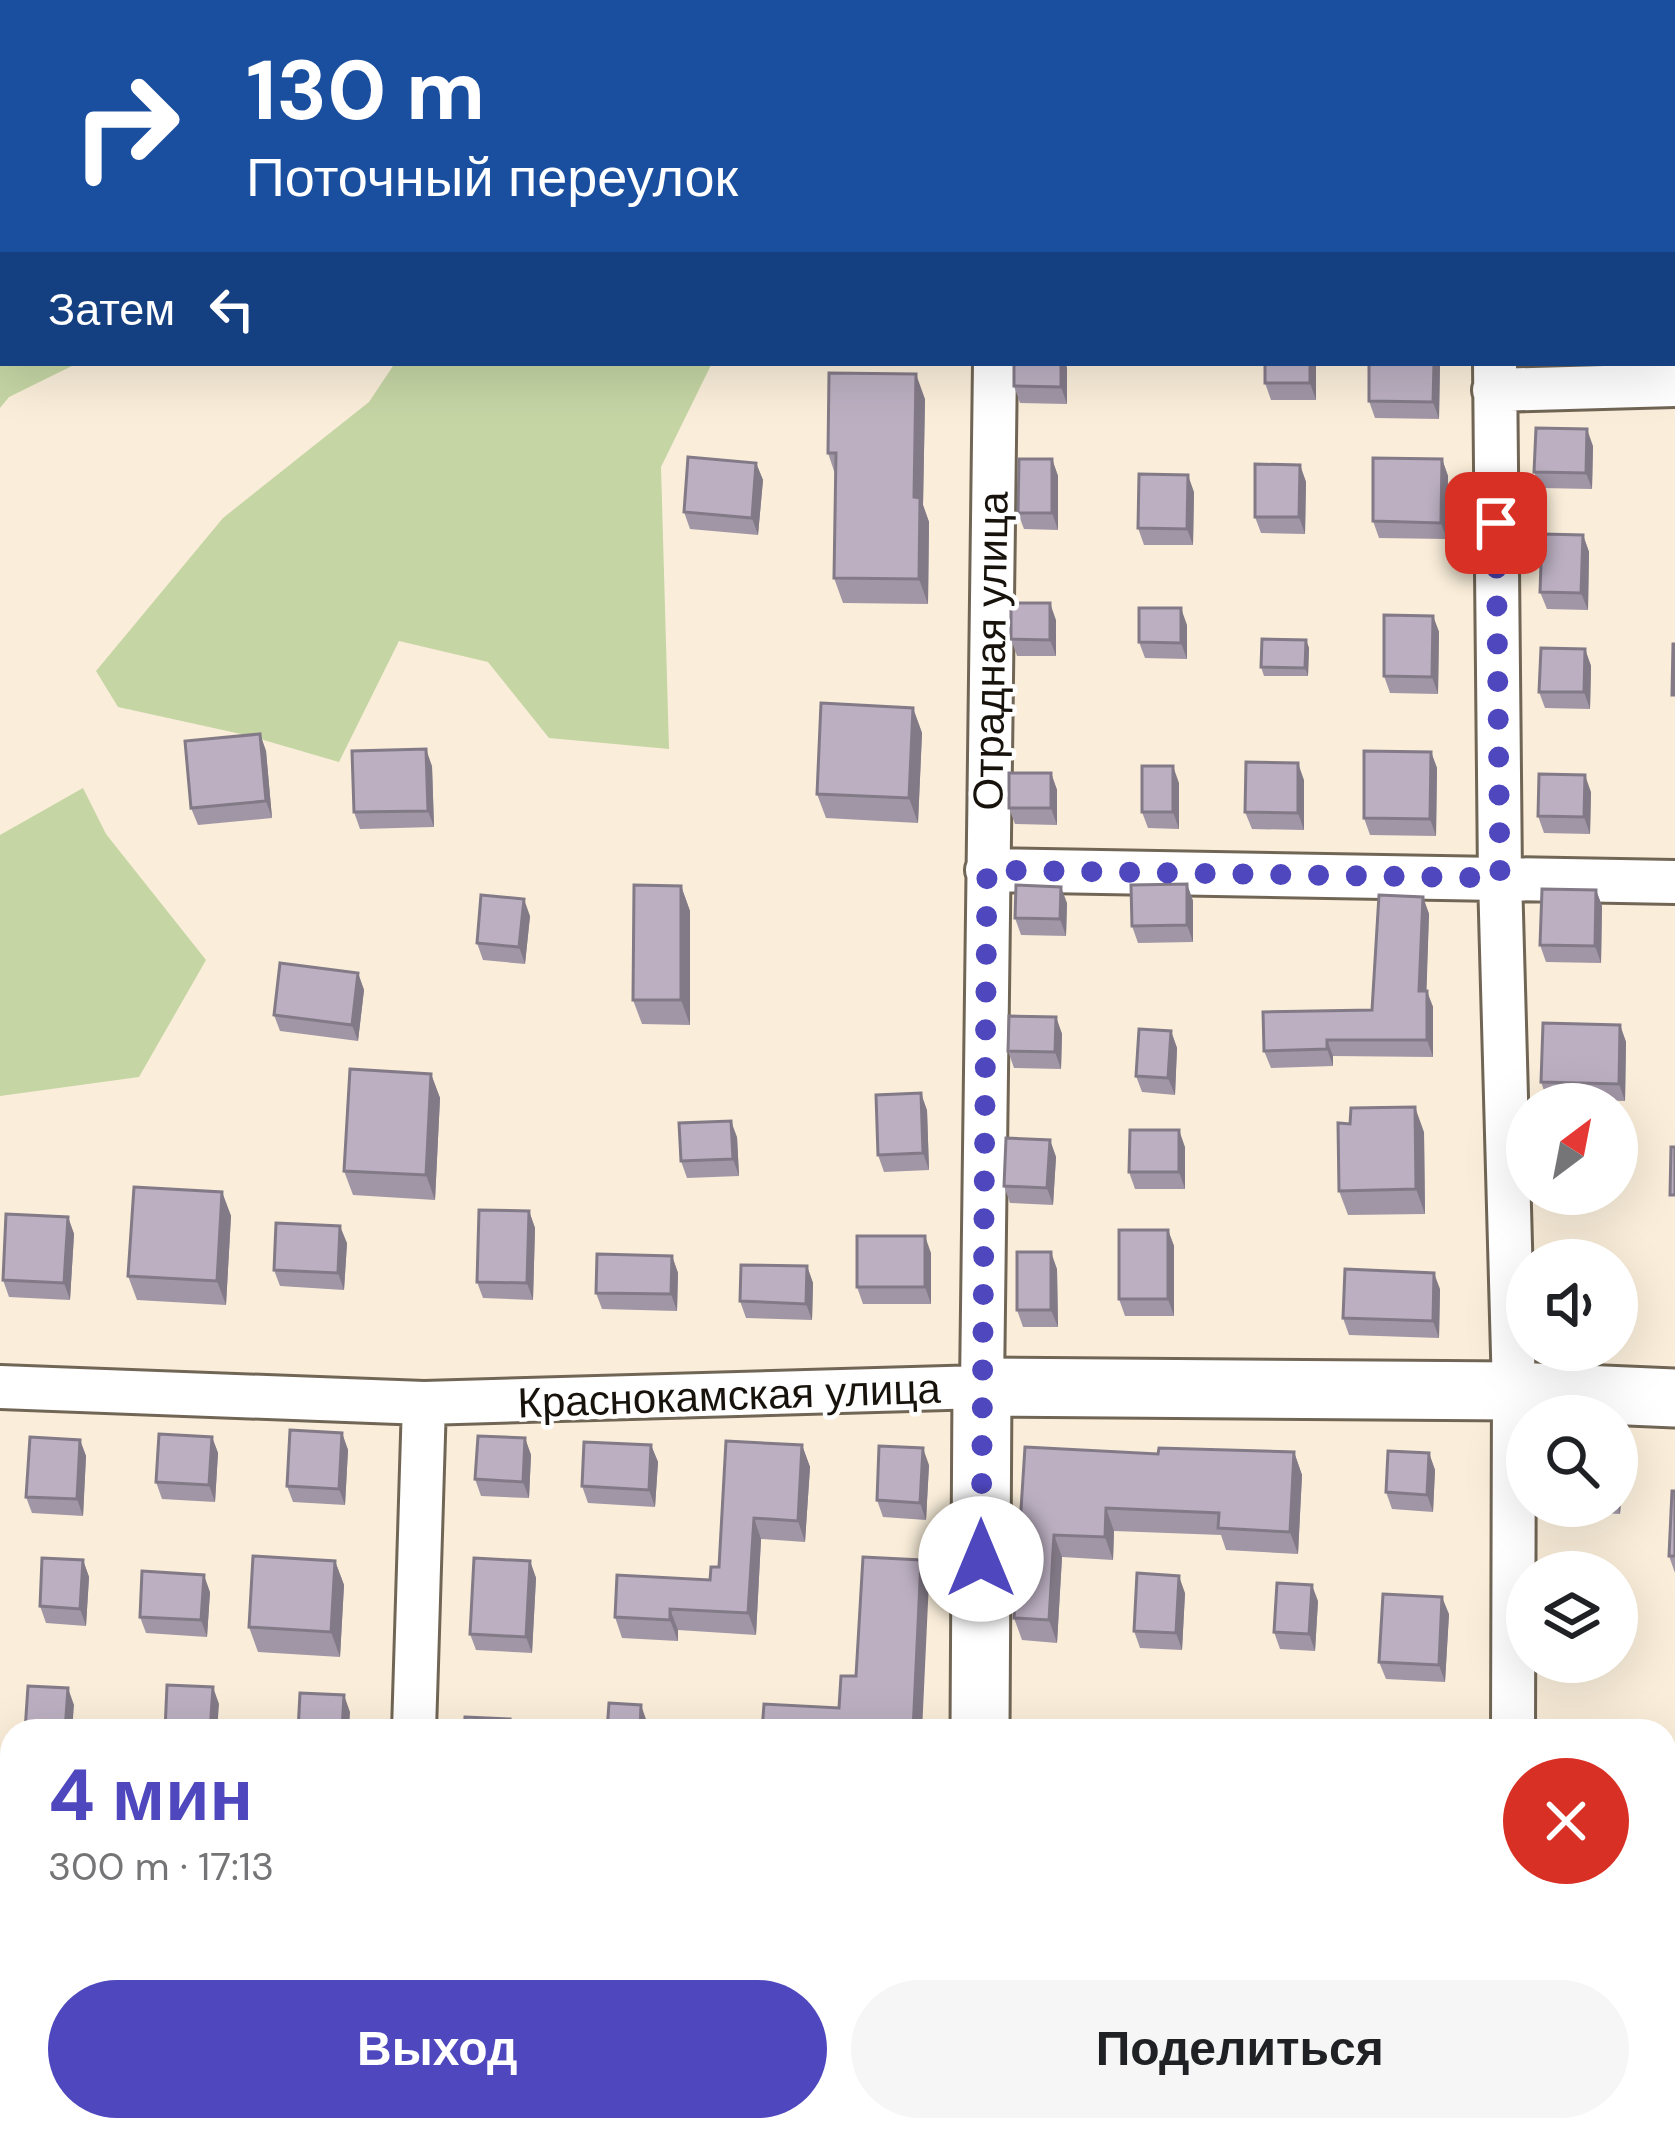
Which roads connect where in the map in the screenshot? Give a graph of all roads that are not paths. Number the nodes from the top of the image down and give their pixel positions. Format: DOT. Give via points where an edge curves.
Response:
graph roads {
  1 [pos="995,366"];
  2 [pos="1495,377"];
  3 [pos="1675,385"];
  4 [pos="987,870"];
  5 [pos="1500,878"];
  6 [pos="1675,882"];
  7 [pos="0,1387"];
  8 [pos="982,1387"];
  9 [pos="1514,1391"];
  10 [pos="1675,1398"];
  11 [pos="424,1403"];
  12 [pos="414,1719"];
  13 [pos="980,1719"];
  14 [pos="1513,1719"];
  1 -- 4 [label="street, Отрадная улица"];
  2 -- 3 [label="street"];
  2 -- 5 [label="street"];
  4 -- 5 [label="street"];
  4 -- 8 [label="street, Отрадная улица"];
  5 -- 6 [label="street"];
  5 -- 9 [label="street"];
  7 -- 11 [label="street, Краснокамская улица"];
  8 -- 9 [label="street, Краснокамская улица"];
  8 -- 11 [label="street, Краснокамская улица"];
  8 -- 13 [label="street, Отрадная улица"];
  9 -- 10 [label="street, Краснокамская улица"];
  9 -- 14 [label="street"];
  11 -- 12 [label="street"];
}
